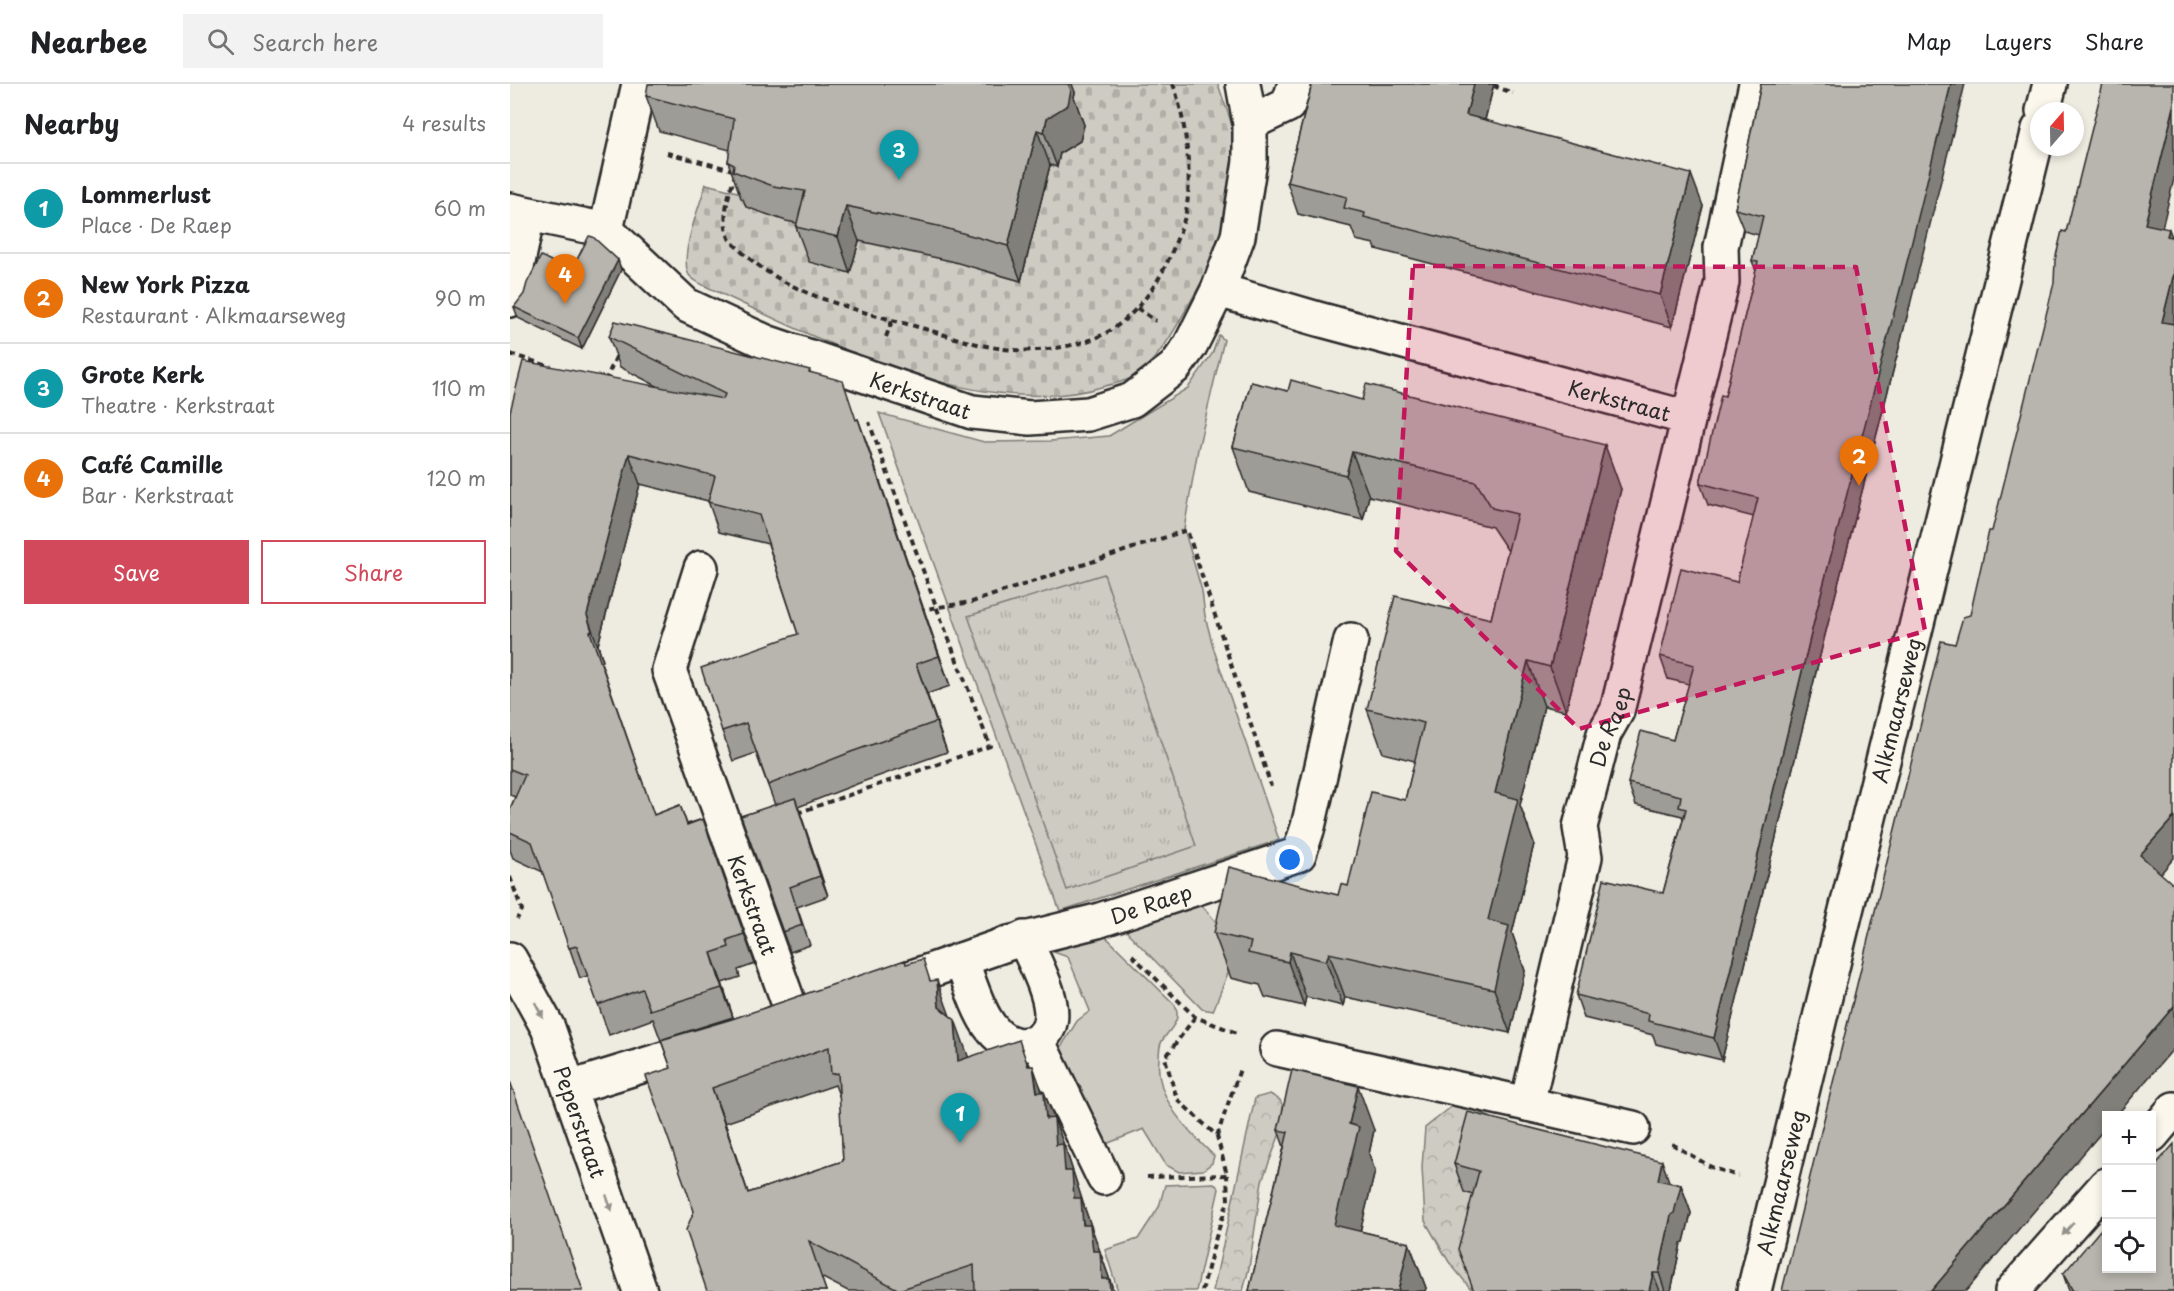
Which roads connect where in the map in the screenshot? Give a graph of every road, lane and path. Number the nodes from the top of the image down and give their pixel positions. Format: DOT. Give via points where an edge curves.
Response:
graph roads {
  1 [pos="639,84"];
  2 [pos="1173,84"];
  3 [pos="1243,84"];
  4 [pos="1295,84"];
  5 [pos="1497,84"];
  6 [pos="1756,84"];
  7 [pos="2050,84"];
  8 [pos="1513,93"];
  9 [pos="2045,102"];
  10 [pos="1250,123"];
  11 [pos="626,141"];
  12 [pos="2032,156"];
  13 [pos="519,212"];
  14 [pos="606,230"];
  15 [pos="1218,290"];
  16 [pos="510,300"];
  17 [pos="619,350"];
  18 [pos="510,354"];
  19 [pos="562,370"];
  20 [pos="872,379"];
  21 [pos="604,382"];
  22 [pos="1688,418"];
  23 [pos="701,568"];
  24 [pos="936,606"];
  25 [pos="916,611"];
  26 [pos="1351,640"];
  27 [pos="1274,793"];
  28 [pos="794,814"];
  29 [pos="510,878"];
  30 [pos="1097,921"];
  31 [pos="514,924"];
  32 [pos="1024,938"];
  33 [pos="510,959"];
  34 [pos="962,960"];
  35 [pos="861,995"];
  36 [pos="1195,1017"];
  37 [pos="1038,1042"];
  38 [pos="1264,1044"];
  39 [pos="570,1088"];
  40 [pos="1527,1104"];
  41 [pos="2174,1109"];
  42 [pos="1633,1128"];
  43 [pos="2156,1129"];
  44 [pos="1217,1136"];
  45 [pos="1227,1175"];
  46 [pos="1104,1178"];
  47 [pos="1779,1189"];
  48 [pos="2102,1190"];
  49 [pos="2018,1289"];
  50 [pos="640,1291"];
  51 [pos="1202,1291"];
  52 [pos="1754,1291"];
  1 -- 11 [label="street"];
  2 -- 11 [label="path" via="1179,99 1189,169 1187,206 1170,257 1157,283 1137,308 1104,334 1041,350 980,345 845,308 789,284 753,261 729,239 725,210 736,171"];
  3 -- 10 [label="street, Kerkstraat"];
  4 -- 10 [label="street" via="1288,105"];
  5 -- 8 [label="path" via="1496,87"];
  6 -- 22 [label="street, Kerkstraat" via="1721,247 1722,282"];
  7 -- 9 [label="street"];
  10 -- 15 [label="street, Kerkstraat" via="1245,203 1238,236"];
  11 -- 14 [label="street"];
  12 -- 47 [label="street, Alkmaarseweg"];
  13 -- 14 [label="street"];
  13 -- 16 [label="street"];
  14 -- 20 [label="street, Kerkstraat" via="686,305 766,342"];
  15 -- 20 [label="street, Kerkstraat" via="1175,367 1132,400 1088,414 1030,418 972,412"];
  15 -- 22 [label="street, Kerkstraat"];
  17 -- 21 [label="path"];
  18 -- 19 [label="path"];
  20 -- 24 [label="path" via="865,411"];
  22 -- 40 [label="street, De Raep" via="1617,711 1604,734 1580,827 1585,857"];
  23 -- 39 [label="street, Kerkstraat" via="669,670 806,1015"];
  24 -- 25 [label="path"];
  24 -- 27 [label="path" via="972,602 1187,530"];
  24 -- 28 [label="path" via="990,746"];
  26 -- 30 [label="street, De Raep" via="1299,854"];
  29 -- 31 [label="path" via="522,910"];
  30 -- 32 [label="street, De Raep"];
  30 -- 36 [label="path"];
  32 -- 34 [label="street, De Raep"];
  32 -- 37 [label="street" via="1051,1006 1049,1026"];
  33 -- 39 [label="street, Peperstraat, one-way" via="548,1028"];
  34 -- 35 [label="street, De Raep"];
  34 -- 37 [label="street" via="985,1022 1002,1039 1016,1045"];
  36 -- 38 [label="path"];
  36 -- 44 [label="path" via="1165,1058 1177,1099"];
  37 -- 46 [label="street"];
  38 -- 40 [label="street"];
  38 -- 44 [label="path"];
  39 -- 50 [label="street, Peperstraat, one-way"];
  40 -- 42 [label="street"];
  41 -- 43 [label="street"];
  42 -- 47 [label="path" via="1668,1142 1711,1167"];
  44 -- 45 [label="path"];
  45 -- 46 [label="path"];
  45 -- 51 [label="path" via="1228,1202"];
  47 -- 52 [label="street, Alkmaarseweg"];
  48 -- 49 [label="street, one-way"];
}
